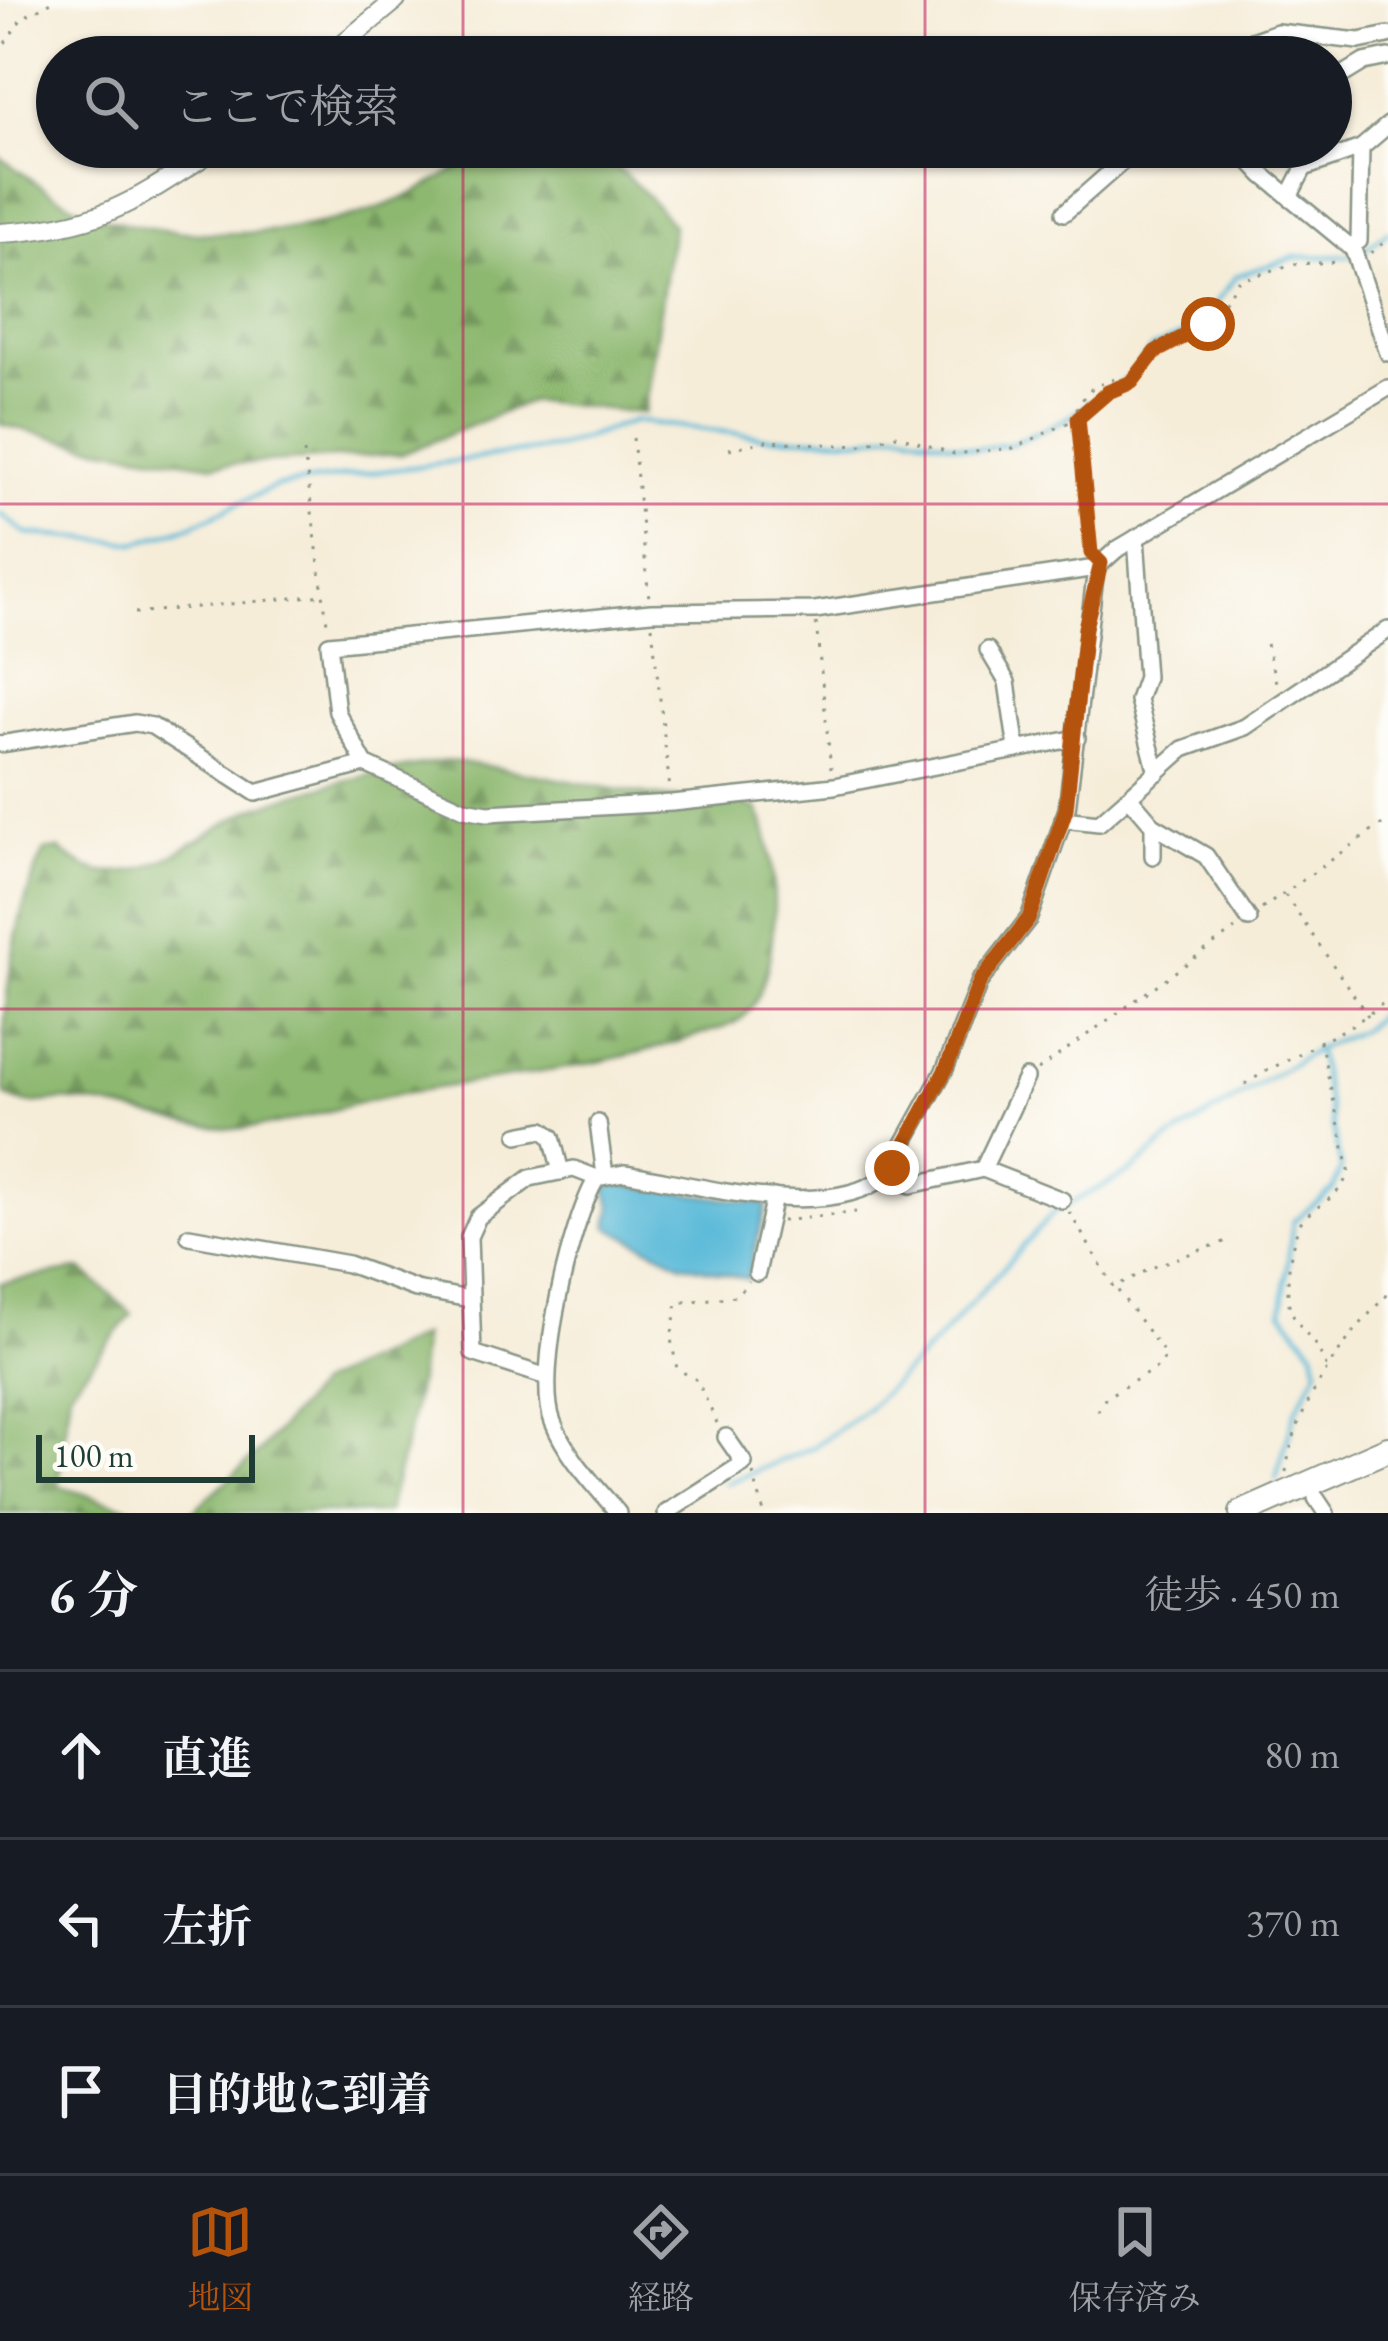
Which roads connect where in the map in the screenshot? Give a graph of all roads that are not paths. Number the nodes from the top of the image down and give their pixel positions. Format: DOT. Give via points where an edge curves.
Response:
graph roads {
  1 [pos="396,0"];
  2 [pos="1388,35"];
  3 [pos="352,36"];
  4 [pos="1266,36"];
  5 [pos="1313,36"];
  6 [pos="1352,40"];
  7 [pos="1388,57"];
  8 [pos="1352,69"];
  9 [pos="1388,125"];
  10 [pos="1360,148"];
  11 [pos="1352,151"];
  12 [pos="186,168"];
  13 [pos="1115,168"];
  14 [pos="1259,168"];
  15 [pos="1304,168"];
  16 [pos="1289,197"];
  17 [pos="1064,213"];
  18 [pos="0,233"];
  19 [pos="1353,252"];
  20 [pos="1388,353"];
  21 [pos="1388,388"];
  22 [pos="1136,538"];
  23 [pos="1099,566"];
  24 [pos="1388,630"];
  25 [pos="988,650"];
  26 [pos="1077,738"];
  27 [pos="0,744"];
  28 [pos="1018,750"];
  29 [pos="365,764"];
  30 [pos="1157,773"];
  31 [pos="1129,797"];
  32 [pos="1063,819"];
  33 [pos="1153,825"];
  34 [pos="1153,856"];
  35 [pos="1249,919"];
  36 [pos="1027,1078"];
  37 [pos="598,1123"];
  38 [pos="518,1135"];
  39 [pos="983,1169"];
  40 [pos="561,1172"];
  41 [pos="601,1176"];
  42 [pos="886,1177"];
  43 [pos="774,1197"];
  44 [pos="1062,1201"];
  45 [pos="189,1236"];
  46 [pos="757,1272"];
  47 [pos="469,1299"];
  48 [pos="547,1377"];
  49 [pos="726,1437"];
  50 [pos="1388,1449"];
  51 [pos="1388,1467"];
  52 [pos="1304,1504"];
  53 [pos="618,1513"];
  54 [pos="666,1513"];
  55 [pos="1242,1513"];
  1 -- 3 [label="main road"];
  2 -- 6 [label="street"];
  4 -- 5 [label="street"];
  7 -- 8 [label="street"];
  9 -- 10 [label="street"];
  10 -- 11 [label="street"];
  10 -- 19 [label="street"];
  12 -- 18 [label="main road" via="122,210"];
  13 -- 17 [label="street"];
  14 -- 16 [label="street"];
  15 -- 16 [label="street"];
  16 -- 19 [label="street"];
  19 -- 20 [label="street"];
  21 -- 22 [label="street"];
  22 -- 23 [label="street"];
  22 -- 30 [label="street" via="1146,677 1138,700"];
  23 -- 26 [label="street"];
  23 -- 29 [label="street" via="815,610 651,612 329,644 337,712"];
  24 -- 30 [label="street" via="1282,705 1183,749"];
  25 -- 28 [label="street" via="1007,682"];
  26 -- 28 [label="street"];
  26 -- 32 [label="street"];
  27 -- 29 [label="street" via="152,726 256,794"];
  28 -- 29 [label="street" via="834,786 488,813"];
  30 -- 31 [label="street"];
  31 -- 32 [label="street" via="1099,823"];
  31 -- 33 [label="street"];
  32 -- 42 [label="street" via="1029,918 980,981 946,1069"];
  33 -- 34 [label="street"];
  33 -- 35 [label="street" via="1206,856"];
  36 -- 39 [label="street"];
  37 -- 41 [label="street"];
  38 -- 40 [label="street" via="543,1130 552,1137"];
  39 -- 42 [label="street" via="911,1185"];
  39 -- 44 [label="street"];
  40 -- 41 [label="street"];
  40 -- 47 [label="street" via="512,1187 478,1217 469,1237"];
  41 -- 43 [label="street"];
  41 -- 48 [label="street" via="565,1282"];
  42 -- 43 [label="street" via="856,1191"];
  43 -- 46 [label="street"];
  45 -- 47 [label="street" via="347,1264"];
  47 -- 48 [label="street" via="473,1353"];
  48 -- 53 [label="street" via="547,1405 568,1452"];
  49 -- 54 [label="street" via="744,1463"];
  50 -- 52 [label="highway"];
  51 -- 52 [label="highway"];
  52 -- 55 [label="highway"];
}
